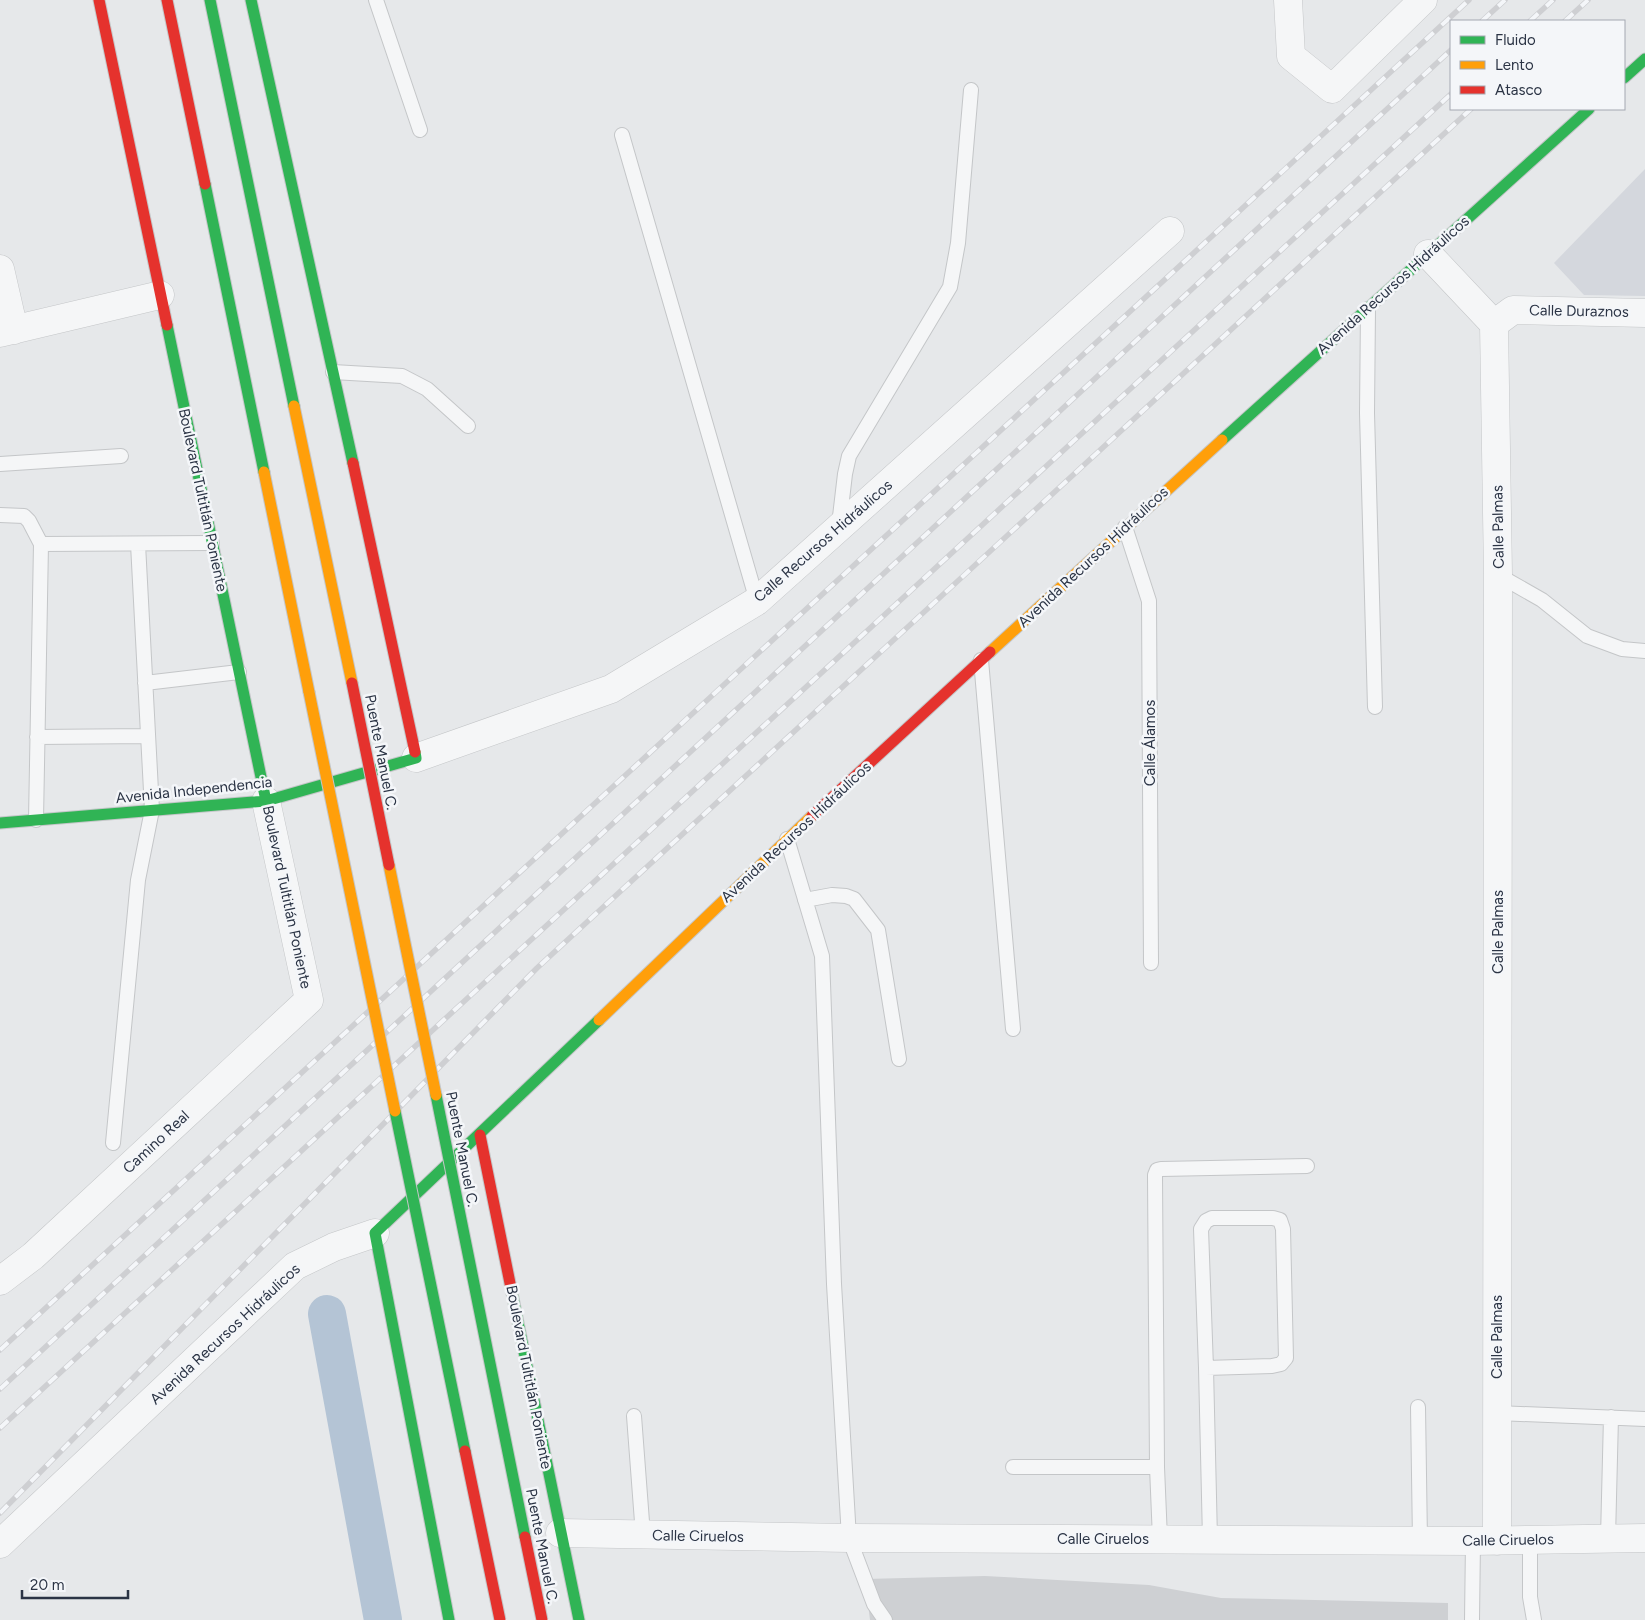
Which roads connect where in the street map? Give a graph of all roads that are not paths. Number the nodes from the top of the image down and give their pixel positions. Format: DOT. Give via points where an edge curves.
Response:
graph roads {
  1 [pos="99,0"];
  2 [pos="167,0"];
  3 [pos="210,0"];
  4 [pos="250,0"];
  5 [pos="376,0"];
  6 [pos="1288,0"];
  7 [pos="1423,0"];
  8 [pos="1645,58"];
  9 [pos="1625,77"];
  10 [pos="971,90"];
  11 [pos="1588,110"];
  12 [pos="420,130"];
  13 [pos="622,135"];
  14 [pos="1170,231"];
  15 [pos="1428,254"];
  16 [pos="0,269"];
  17 [pos="160,295"];
  18 [pos="1368,308"];
  19 [pos="1645,313"];
  20 [pos="1494,324"];
  21 [pos="7,332"];
  22 [pos="333,372"];
  23 [pos="468,426"];
  24 [pos="121,456"];
  25 [pos="0,464"];
  26 [pos="0,515"];
  27 [pos="1125,527"];
  28 [pos="839,528"];
  29 [pos="212,543"];
  30 [pos="40,544"];
  31 [pos="138,544"];
  32 [pos="1498,575"];
  33 [pos="757,601"];
  34 [pos="1645,651"];
  35 [pos="981,660"];
  36 [pos="239,672"];
  37 [pos="145,683"];
  38 [pos="1375,707"];
  39 [pos="148,736"];
  40 [pos="37,737"];
  41 [pos="416,758"];
  42 [pos="266,801"];
  43 [pos="152,810"];
  44 [pos="36,820"];
  45 [pos="0,823"];
  46 [pos="787,839"];
  47 [pos="805,900"];
  48 [pos="1151,963"];
  49 [pos="309,1000"];
  50 [pos="1013,1029"];
  51 [pos="899,1060"];
  52 [pos="480,1135"];
  53 [pos="113,1143"];
  54 [pos="1307,1166"];
  55 [pos="375,1233"];
  56 [pos="0,1281"];
  57 [pos="1206,1368"];
  58 [pos="1418,1407"];
  59 [pos="1497,1413"];
  60 [pos="634,1416"];
  61 [pos="1610,1417"];
  62 [pos="1645,1419"];
  63 [pos="1013,1467"];
  64 [pos="1158,1467"];
  65 [pos="560,1533"];
  66 [pos="643,1535"];
  67 [pos="850,1538"];
  68 [pos="1608,1538"];
  69 [pos="1645,1538"];
  70 [pos="1160,1539"];
  71 [pos="1210,1539"];
  72 [pos="1420,1541"];
  73 [pos="1485,1541"];
  74 [pos="1530,1541"];
  75 [pos="0,1544"];
  76 [pos="874,1604"];
  77 [pos="449,1620"];
  78 [pos="500,1620"];
  79 [pos="542,1620"];
  80 [pos="579,1620"];
  81 [pos="875,1620"];
  82 [pos="885,1620"];
  83 [pos="1472,1620"];
  84 [pos="1534,1620"];
  1 -- 17 [label="main road, Boulevard Tultitlán Poniente"];
  2 -- 78 [label="main road, bridge"];
  3 -- 79 [label="main road, Puente Manuel C., bridge"];
  4 -- 22 [label="main road"];
  5 -- 12 [label="lane"];
  6 -- 7 [label="street" via="1292,56 1332,89"];
  8 -- 9 [label="main road"];
  10 -- 28 [label="lane" via="958,243 950,287 850,456"];
  11 -- 15 [label="main road, Avenida Recursos Hidráulicos"];
  13 -- 33 [label="lane"];
  14 -- 28 [label="street, Calle Recursos Hidráulicos"];
  15 -- 18 [label="main road, Avenida Recursos Hidráulicos"];
  15 -- 20 [label="street"];
  16 -- 21 [label="street"];
  17 -- 21 [label="street"];
  17 -- 29 [label="main road, Boulevard Tultitlán Poniente"];
  18 -- 27 [label="main road, Avenida Recursos Hidráulicos"];
  18 -- 38 [label="lane" via="1367,413"];
  19 -- 20 [label="street, Calle Duraznos" via="1513,310"];
  20 -- 32 [label="street, Calle Palmas"];
  22 -- 23 [label="lane" via="402,376 427,389"];
  22 -- 41 [label="main road"];
  24 -- 25 [label="lane"];
  26 -- 30 [label="lane" via="24,516 30,521"];
  27 -- 35 [label="main road, Avenida Recursos Hidráulicos"];
  27 -- 48 [label="lane, Calle Álamos" via="1149,601"];
  28 -- 33 [label="street, Calle Recursos Hidráulicos"];
  29 -- 31 [label="lane"];
  29 -- 36 [label="main road, Boulevard Tultitlán Poniente"];
  30 -- 31 [label="lane"];
  30 -- 40 [label="lane"];
  31 -- 37 [label="lane"];
  32 -- 34 [label="lane" via="1542,600 1587,636 1622,649"];
  32 -- 59 [label="street, Calle Palmas"];
  33 -- 41 [label="street, Calle Recursos Hidráulicos" via="611,689"];
  35 -- 46 [label="main road, Avenida Recursos Hidráulicos"];
  35 -- 50 [label="lane"];
  36 -- 37 [label="lane"];
  36 -- 42 [label="main road, Boulevard Tultitlán Poniente"];
  37 -- 39 [label="lane"];
  39 -- 40 [label="lane"];
  39 -- 43 [label="lane"];
  40 -- 44 [label="lane"];
  41 -- 42 [label="main road, Avenida Independencia"];
  42 -- 43 [label="main road, Avenida Independencia"];
  42 -- 49 [label="street, Boulevard Tultitlán Poniente"];
  43 -- 44 [label="main road, Avenida Independencia"];
  43 -- 53 [label="lane" via="138,880"];
  44 -- 45 [label="main road, Avenida Independencia"];
  46 -- 47 [label="lane"];
  46 -- 52 [label="main road, Avenida Recursos Hidráulicos"];
  47 -- 51 [label="lane" via="832,895 854,899 878,930"];
  47 -- 67 [label="lane" via="822,956 834,1284"];
  49 -- 56 [label="street, Camino Real" via="33,1256"];
  52 -- 55 [label="main road, Avenida Recursos Hidráulicos"];
  52 -- 65 [label="main road, Boulevard Tultitlán Poniente"];
  54 -- 64 [label="lane" via="1158,1170 1155,1175"];
  55 -- 75 [label="street, Avenida Recursos Hidráulicos" via="334,1247 295,1266"];
  55 -- 77 [label="main road"];
  57 -- 57 [label="lane" via="1201,1229 1212,1218 1280,1220 1283,1229 1286,1358 1281,1364 1272,1366"];
  57 -- 71 [label="lane"];
  58 -- 72 [label="lane"];
  59 -- 61 [label="lane"];
  59 -- 73 [label="street, Calle Palmas"];
  60 -- 66 [label="lane"];
  61 -- 62 [label="lane"];
  61 -- 68 [label="lane"];
  63 -- 64 [label="lane"];
  64 -- 70 [label="lane"];
  65 -- 66 [label="street, Calle Ciruelos"];
  65 -- 80 [label="main road, Boulevard Tultitlán Poniente"];
  66 -- 67 [label="street, Calle Ciruelos"];
  67 -- 70 [label="street, Calle Ciruelos"];
  67 -- 76 [label="lane"];
  68 -- 69 [label="street, Calle Ciruelos"];
  68 -- 74 [label="street, Calle Ciruelos"];
  70 -- 71 [label="street, Calle Ciruelos"];
  71 -- 72 [label="street, Calle Ciruelos"];
  72 -- 73 [label="street, Calle Ciruelos"];
  73 -- 74 [label="street, Calle Ciruelos"];
  73 -- 83 [label="lane"];
  74 -- 84 [label="lane" via="1530,1597"];
  76 -- 81 [label="lane"];
  76 -- 82 [label="lane"];
}
